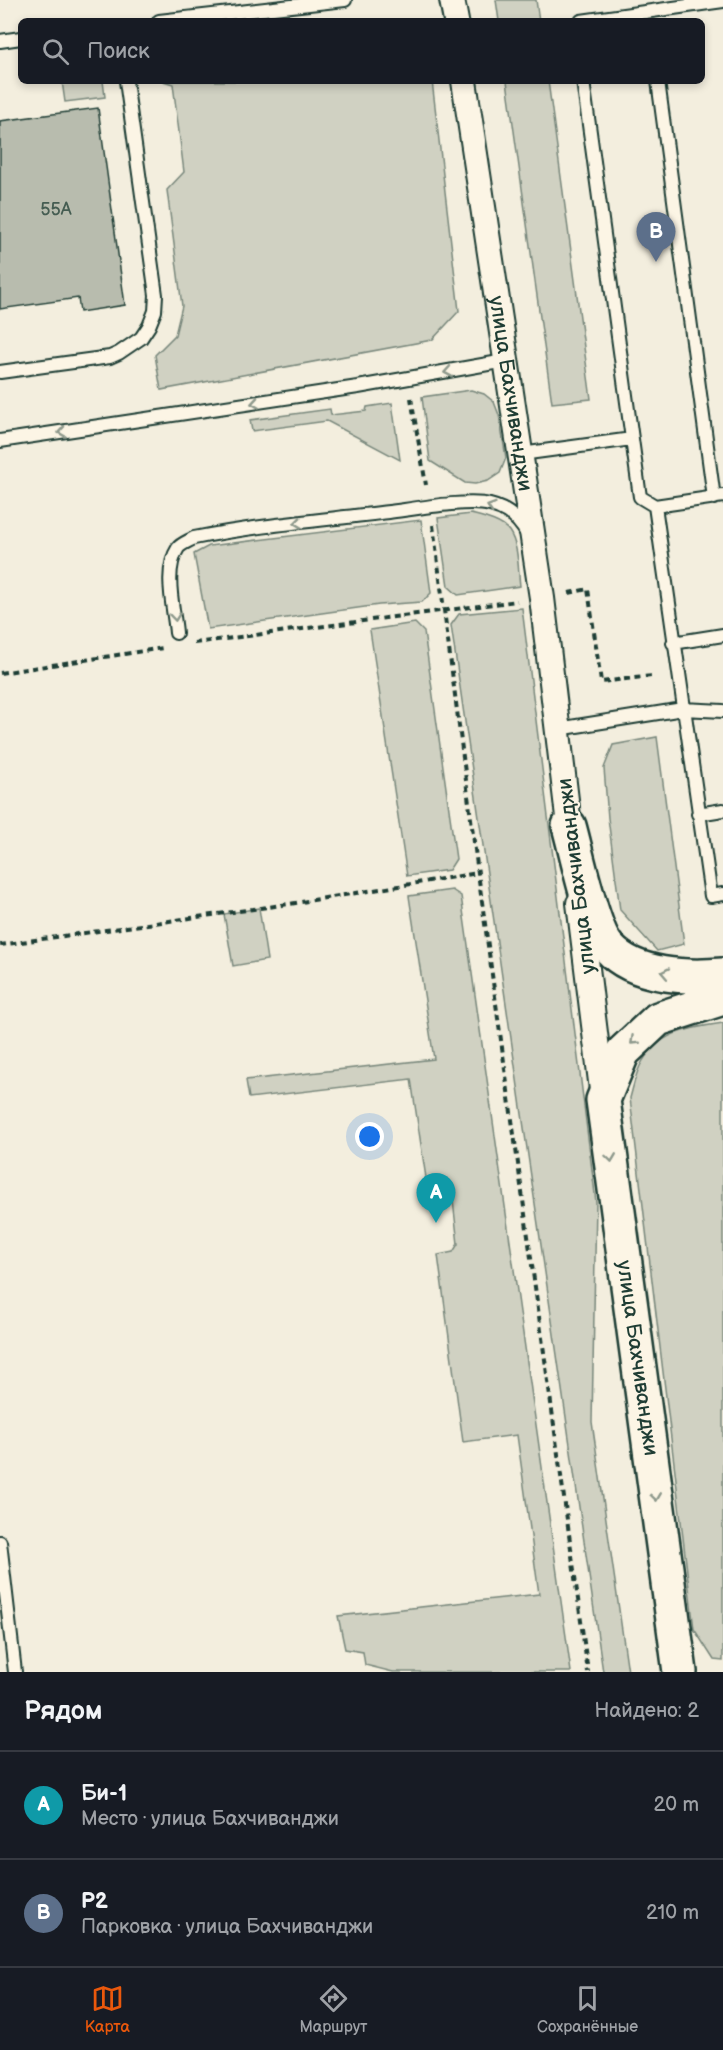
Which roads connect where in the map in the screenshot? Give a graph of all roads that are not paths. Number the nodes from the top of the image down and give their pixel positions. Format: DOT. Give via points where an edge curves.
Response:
graph roads {
  1 [pos="345,0"];
  2 [pos="452,0"];
  3 [pos="723,2"];
  4 [pos="649,16"];
  5 [pos="186,18"];
  6 [pos="455,18"];
  7 [pos="621,18"];
  8 [pos="18,38"];
  9 [pos="0,41"];
  10 [pos="126,84"];
  11 [pos="464,84"];
  12 [pos="583,84"];
  13 [pos="658,84"];
  14 [pos="505,361"];
  15 [pos="0,372"];
  16 [pos="632,439"];
  17 [pos="0,441"];
  18 [pos="521,454"];
  19 [pos="719,497"];
  20 [pos="655,506"];
  21 [pos="532,545"];
  22 [pos="176,633"];
  23 [pos="723,635"];
  24 [pos="673,643"];
  25 [pos="683,709"];
  26 [pos="723,711"];
  27 [pos="558,729"];
  28 [pos="723,810"];
  29 [pos="698,814"];
  30 [pos="569,826"];
  31 [pos="723,894"];
  32 [pos="723,975"];
  33 [pos="723,998"];
  34 [pos="603,1100"];
  35 [pos="0,1542"];
  36 [pos="15,1672"];
  37 [pos="680,1672"];
  1 -- 5 [label="lane"];
  2 -- 6 [label="street"];
  3 -- 4 [label="lane"];
  4 -- 7 [label="lane"];
  8 -- 9 [label="lane"];
  10 -- 15 [label="lane" via="156,295 149,326 141,338 110,357"];
  11 -- 14 [label="street, улица Бахчиванджи"];
  12 -- 16 [label="lane"];
  13 -- 19 [label="lane"];
  14 -- 17 [label="lane, one-way"];
  14 -- 18 [label="street, улица Бахчиванджи"];
  16 -- 18 [label="lane"];
  16 -- 20 [label="lane" via="640,497"];
  18 -- 21 [label="street, улица Бахчиванджи"];
  19 -- 20 [label="lane"];
  20 -- 24 [label="lane"];
  21 -- 22 [label="lane, one-way" via="512,515 479,503 194,538 179,547 172,564"];
  21 -- 27 [label="street, улица Бахчиванджи"];
  23 -- 24 [label="lane"];
  24 -- 25 [label="lane"];
  25 -- 26 [label="lane"];
  25 -- 27 [label="lane"];
  25 -- 29 [label="lane"];
  27 -- 30 [label="street, улица Бахчиванджи"];
  28 -- 29 [label="lane"];
  29 -- 31 [label="lane" via="711,896"];
  32 -- 30 [label="highway, one-way" via="666,975 631,963 609,948 595,921"];
  30 -- 34 [label="street, улица Бахчиванджи"];
  33 -- 34 [label="highway, one-way" via="658,1019 623,1052"];
  34 -- 37 [label="highway, улица Бахчиванджи, one-way"];
  35 -- 36 [label="lane"];
}
